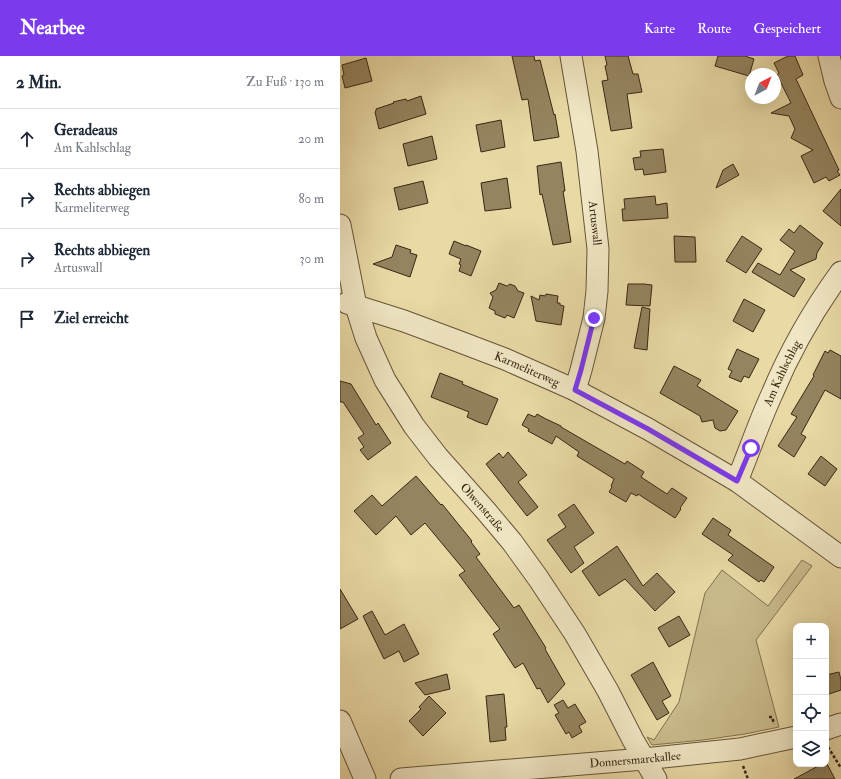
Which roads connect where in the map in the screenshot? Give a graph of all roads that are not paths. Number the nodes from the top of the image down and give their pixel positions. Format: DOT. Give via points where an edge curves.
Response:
graph roads {
  1 [pos="571,56"];
  2 [pos="829,56"];
  3 [pos="841,98"];
  4 [pos="340,224"];
  5 [pos="841,272"];
  6 [pos="348,304"];
  7 [pos="575,390"];
  8 [pos="737,481"];
  9 [pos="841,557"];
  10 [pos="340,721"];
  11 [pos="841,724"];
  12 [pos="829,735"];
  13 [pos="793,739"];
  14 [pos="644,759"];
  15 [pos="366,779"];
  16 [pos="401,779"];
  17 [pos="656,779"];
  1 -- 7 [label="street, Artuswall" via="588,151 598,249 594,318"];
  2 -- 3 [label="street"];
  4 -- 6 [label="street, Olwenstraße"];
  5 -- 8 [label="street, Am Kahlschlag" via="810,319 790,356"];
  6 -- 7 [label="street, Karmeliterweg" via="455,340"];
  6 -- 14 [label="street, Olwenstraße" via="385,380 410,419 438,456 512,542 538,578 586,653"];
  7 -- 8 [label="street, Karmeliterweg"];
  8 -- 9 [label="street, Karmeliterweg"];
  10 -- 15 [label="street"];
  11 -- 12 [label="street"];
  13 -- 14 [label="street, Donnersmarckallee" via="740,750"];
  14 -- 16 [label="street, Donnersmarckallee"];
  14 -- 17 [label="street, Olwenstraße"];
}
